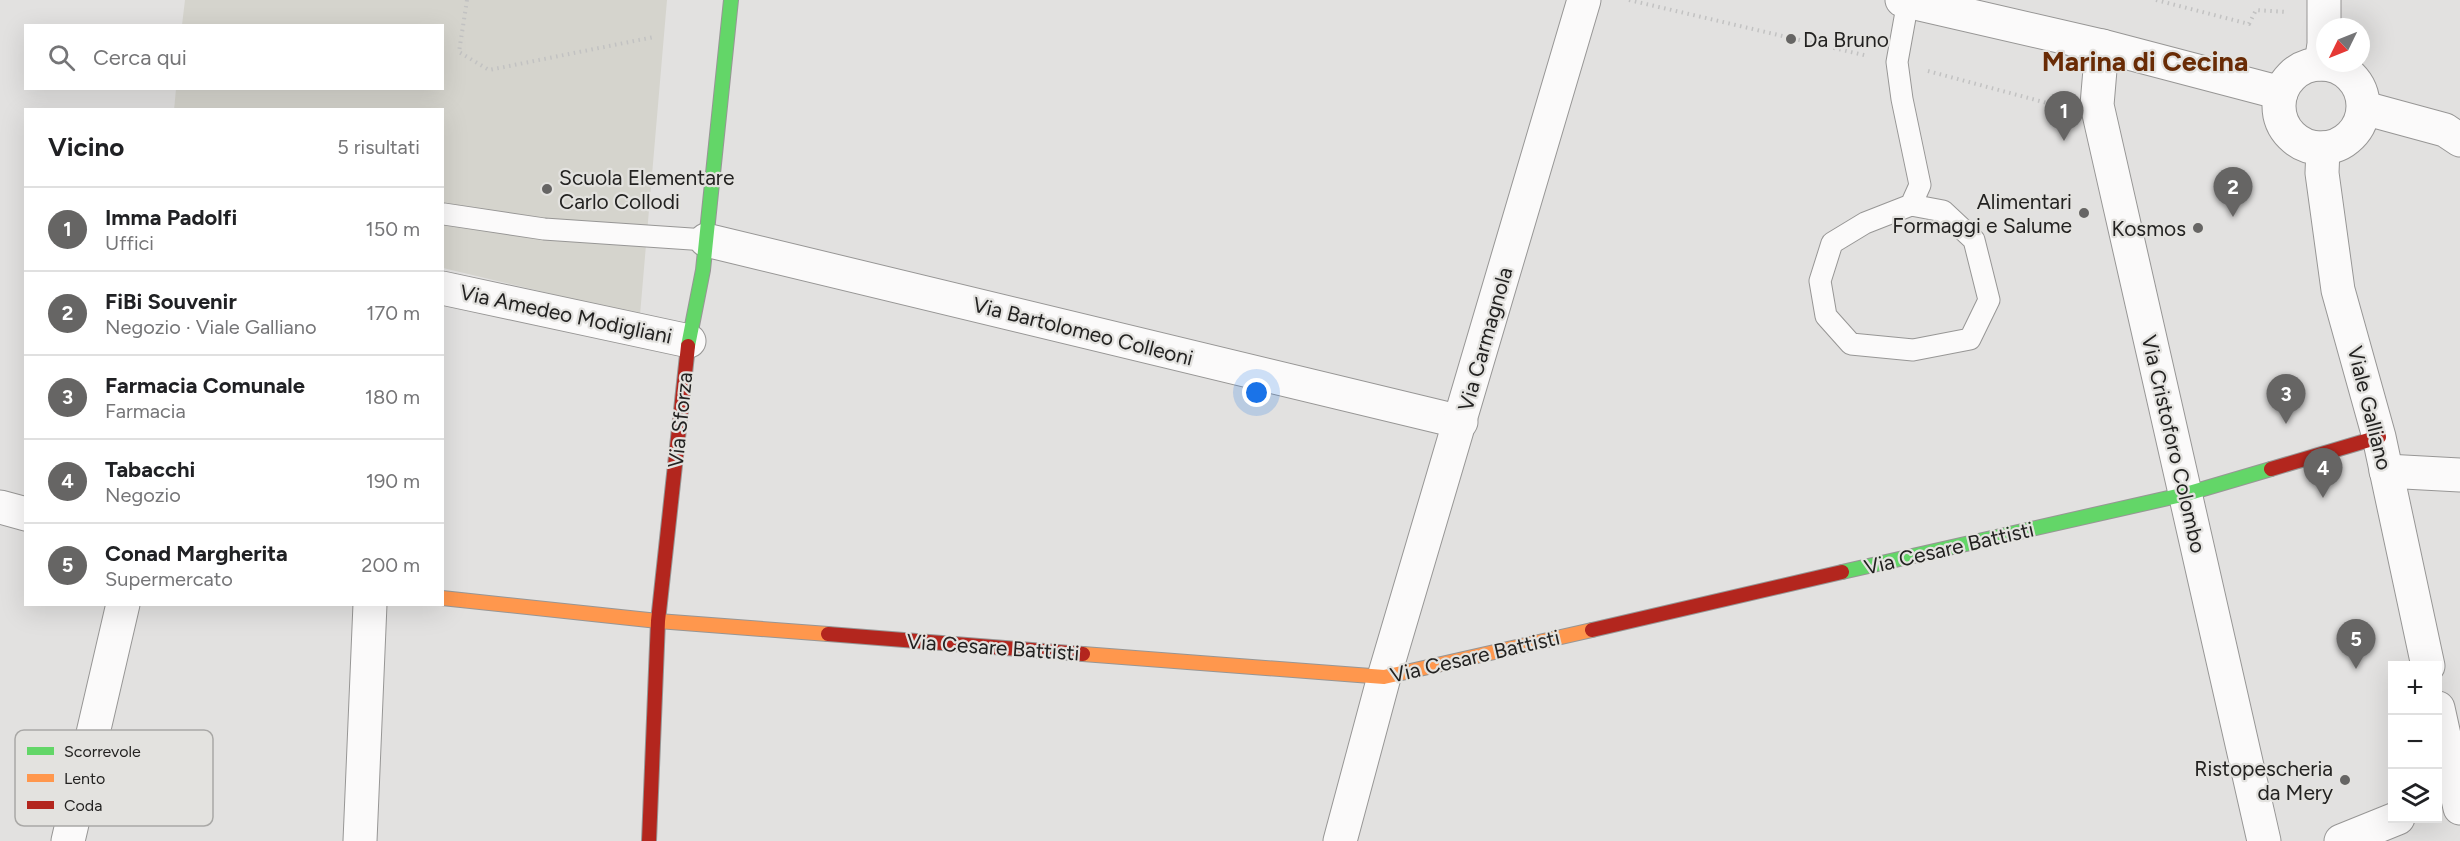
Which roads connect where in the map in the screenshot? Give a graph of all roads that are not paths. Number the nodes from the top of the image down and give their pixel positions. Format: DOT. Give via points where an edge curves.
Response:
graph roads {
  1 [pos="731,0"];
  2 [pos="1584,0"];
  3 [pos="2324,0"];
  4 [pos="1905,1"];
  5 [pos="2324,18"];
  6 [pos="2102,46"];
  7 [pos="2316,65"];
  8 [pos="2345,72"];
  9 [pos="2281,93"];
  10 [pos="2364,108"];
  11 [pos="2455,133"];
  12 [pos="2322,148"];
  13 [pos="1911,205"];
  14 [pos="444,214"];
  15 [pos="706,240"];
  16 [pos="444,288"];
  17 [pos="689,341"];
  18 [pos="1461,422"];
  19 [pos="2379,437"];
  20 [pos="2386,471"];
  21 [pos="2460,475"];
  22 [pos="2186,494"];
  23 [pos="0,507"];
  24 [pos="24,513"];
  25 [pos="444,598"];
  26 [pos="123,606"];
  27 [pos="370,606"];
  28 [pos="658,621"];
  29 [pos="2427,661"];
  30 [pos="1384,677"];
  31 [pos="2439,715"];
  32 [pos="94,730"];
  33 [pos="2452,805"];
  34 [pos="2388,823"];
  35 [pos="71,826"];
  36 [pos="68,841"];
  37 [pos="360,841"];
  38 [pos="649,841"];
  39 [pos="1340,841"];
  40 [pos="2264,841"];
  41 [pos="2342,841"];
  1 -- 15 [label="street, Via Sforza"];
  2 -- 18 [label="street, Via Carmagnola"];
  3 -- 5 [label="street"];
  4 -- 6 [label="street"];
  4 -- 13 [label="lane" via="1897,62 1920,185"];
  6 -- 9 [label="street"];
  6 -- 22 [label="street, Via Cristoforo Colombo" via="2097,105"];
  7 -- 9 [label="street" via="2301,69"];
  8 -- 10 [label="street" via="2356,82"];
  9 -- 12 [label="street" via="2281,119 2288,132 2309,147"];
  10 -- 11 [label="street"];
  10 -- 12 [label="street" via="2355,132 2335,147"];
  12 -- 19 [label="street, Viale Galliano" via="2338,290"];
  13 -- 13 [label="lane" via="1866,223 1832,243 1820,281 1826,316 1851,344 1913,350 1970,339 1989,300 1974,240 1943,211"];
  14 -- 15 [label="lane" via="544,229"];
  15 -- 17 [label="street, Via Sforza"];
  15 -- 18 [label="street, Via Bartolomeo Colleoni"];
  16 -- 17 [label="street, Via Amedeo Modigliani"];
  17 -- 28 [label="street, Via Sforza"];
  18 -- 30 [label="street, Via Carmagnola"];
  19 -- 20 [label="street, Viale Galliano"];
  19 -- 22 [label="street, Via Cesare Battisti"];
  20 -- 21 [label="street"];
  20 -- 29 [label="street, Viale Galliano"];
  22 -- 30 [label="street, Via Cesare Battisti"];
  22 -- 40 [label="street, Via Cristoforo Colombo"];
  23 -- 24 [label="street"];
  25 -- 28 [label="street, Via Cesare Battisti"];
  26 -- 32 [label="street"];
  27 -- 37 [label="street"];
  28 -- 30 [label="street, Via Cesare Battisti"];
  28 -- 38 [label="street, Via Sforza"];
  30 -- 39 [label="street, Via Carmagnola"];
  31 -- 33 [label="street"];
  34 -- 41 [label="street"];
  35 -- 36 [label="street"];
}
